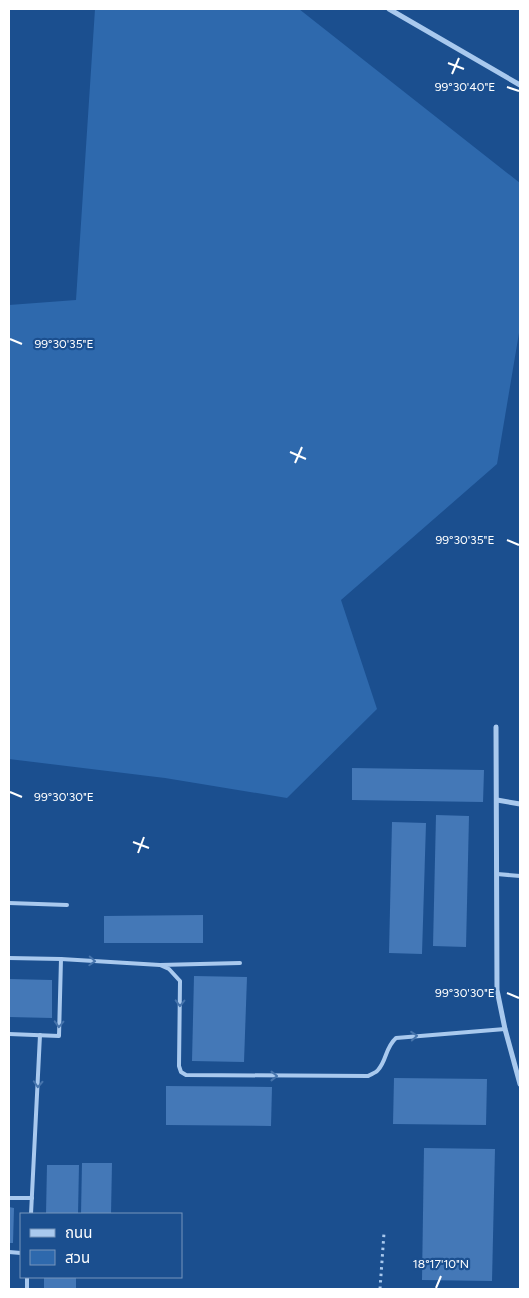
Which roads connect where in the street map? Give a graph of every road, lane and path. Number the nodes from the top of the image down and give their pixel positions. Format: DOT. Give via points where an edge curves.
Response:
graph roads {
  1 [pos="389,9"];
  2 [pos="520,85"];
  3 [pos="496,727"];
  4 [pos="497,800"];
  5 [pos="520,804"];
  6 [pos="497,874"];
  7 [pos="520,876"];
  8 [pos="9,903"];
  9 [pos="67,905"];
  10 [pos="9,958"];
  11 [pos="61,959"];
  12 [pos="240,963"];
  13 [pos="160,965"];
  14 [pos="506,1029"];
  15 [pos="9,1034"];
  16 [pos="40,1035"];
  17 [pos="520,1084"];
  18 [pos="9,1198"];
  19 [pos="32,1198"];
  20 [pos="31,1213"];
  21 [pos="384,1233"];
  22 [pos="380,1289"];
  1 -- 2 [label="street"];
  3 -- 4 [label="street"];
  4 -- 5 [label="street"];
  4 -- 6 [label="street"];
  6 -- 7 [label="lane"];
  6 -- 14 [label="street" via="497,990"];
  8 -- 9 [label="lane"];
  10 -- 11 [label="lane"];
  11 -- 13 [label="lane, one-way"];
  11 -- 16 [label="lane, one-way" via="59,1036"];
  12 -- 13 [label="lane"];
  13 -- 14 [label="lane, one-way" via="180,981 179,1066 186,1075 368,1076 378,1071 390,1043 396,1038"];
  14 -- 17 [label="street"];
  15 -- 16 [label="lane"];
  16 -- 19 [label="lane, one-way"];
  18 -- 19 [label="lane"];
  19 -- 20 [label="lane"];
  21 -- 22 [label="path"];
}
